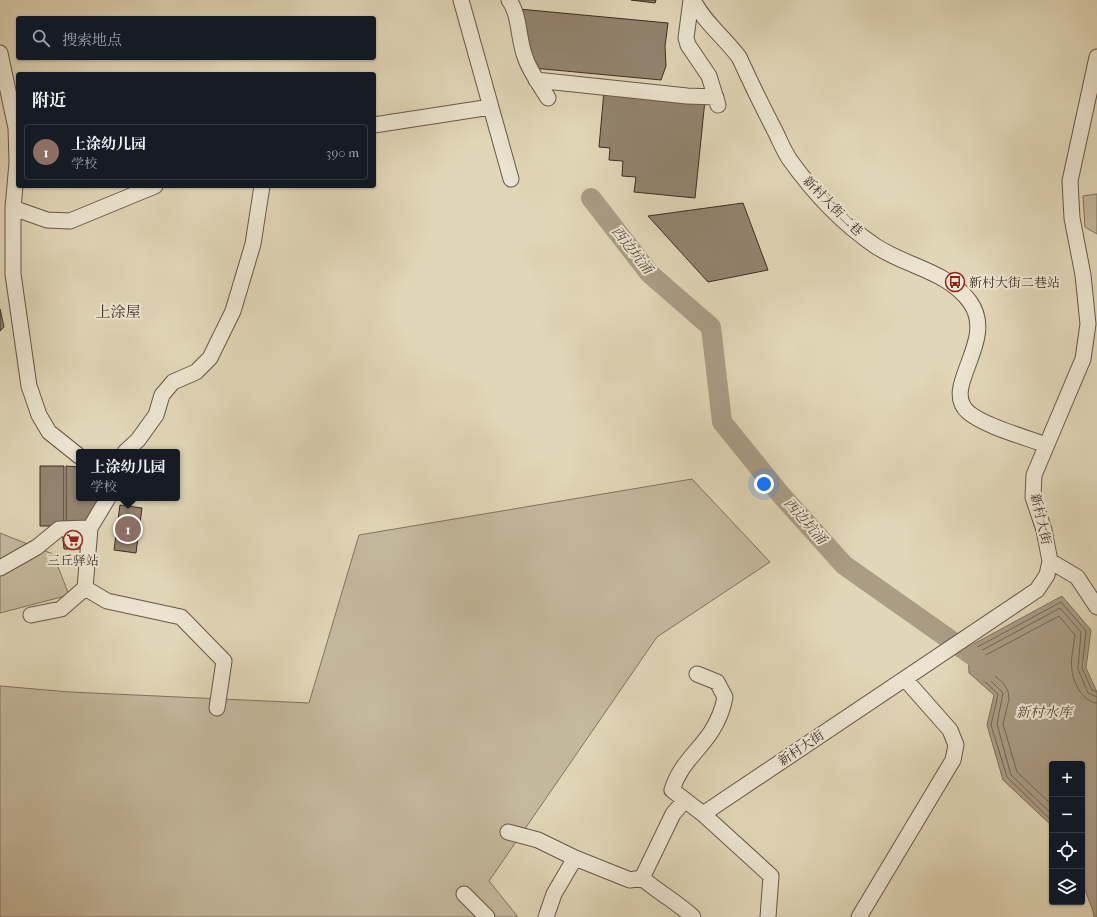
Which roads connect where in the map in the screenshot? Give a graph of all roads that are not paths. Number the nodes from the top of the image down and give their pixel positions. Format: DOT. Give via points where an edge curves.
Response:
graph roads {
  1 [pos="462,0"];
  2 [pos="509,0"];
  3 [pos="692,0"];
  4 [pos="0,53"];
  5 [pos="1097,56"];
  6 [pos="536,80"];
  7 [pos="548,98"];
  8 [pos="491,107"];
  9 [pos="0,108"];
  10 [pos="376,125"];
  11 [pos="16,128"];
  12 [pos="16,174"];
  13 [pos="511,179"];
  14 [pos="150,188"];
  15 [pos="262,188"];
  16 [pos="13,208"];
  17 [pos="1046,445"];
  18 [pos="128,449"];
  19 [pos="76,454"];
  20 [pos="106,501"];
  21 [pos="90,528"];
  22 [pos="1050,561"];
  23 [pos="0,568"];
  24 [pos="85,588"];
  25 [pos="1097,607"];
  26 [pos="31,615"];
  27 [pos="697,674"];
  28 [pos="905,679"];
  29 [pos="217,708"];
  30 [pos="685,800"];
  31 [pos="703,814"];
  32 [pos="508,832"];
  33 [pos="575,858"];
  34 [pos="642,878"];
  35 [pos="464,894"];
  36 [pos="487,917"];
  37 [pos="546,917"];
  38 [pos="692,917"];
  39 [pos="768,917"];
  40 [pos="860,917"];
  1 -- 8 [label="street"];
  2 -- 6 [label="street" via="513,6 524,57"];
  3 -- 6 [label="street" via="686,38 709,76 717,102 687,96"];
  3 -- 17 [label="street, 新村大街二巷" via="739,57 789,158 814,190 850,226 876,246 943,280 970,301 979,328 974,351 959,391 963,407 973,416 986,422"];
  4 -- 11 [label="street"];
  5 -- 17 [label="street, 新村大街" via="1070,181 1072,218 1083,275 1088,324 1083,359"];
  6 -- 7 [label="street"];
  8 -- 10 [label="street"];
  8 -- 13 [label="street"];
  9 -- 11 [label="street"];
  12 -- 16 [label="street"];
  14 -- 16 [label="street" via="70,221 46,220"];
  15 -- 18 [label="street" via="254,244 233,311 210,358 196,372 169,386 162,394 156,414 138,440"];
  16 -- 19 [label="street" via="13,274 29,386 38,415 49,432"];
  17 -- 22 [label="street, 新村大街" via="1034,475 1033,497 1044,530"];
  20 -- 21 [label="street"];
  21 -- 23 [label="street" via="59,529 37,547"];
  21 -- 24 [label="street"];
  22 -- 25 [label="street" via="1077,577"];
  22 -- 28 [label="street, 新村大街" via="1047,575 1037,590"];
  24 -- 26 [label="street" via="61,609"];
  24 -- 29 [label="street" via="107,601 181,617 224,662"];
  27 -- 30 [label="street" via="717,682 725,698 711,732 676,775 672,790"];
  28 -- 31 [label="street, 新村大街"];
  28 -- 40 [label="street" via="950,730 956,745 953,760"];
  30 -- 31 [label="street"];
  30 -- 34 [label="street" via="673,814"];
  31 -- 39 [label="street" via="771,876"];
  32 -- 33 [label="street" via="538,840"];
  33 -- 34 [label="street" via="630,880"];
  33 -- 37 [label="street" via="554,894"];
  34 -- 38 [label="street"];
  35 -- 36 [label="street"];
}
